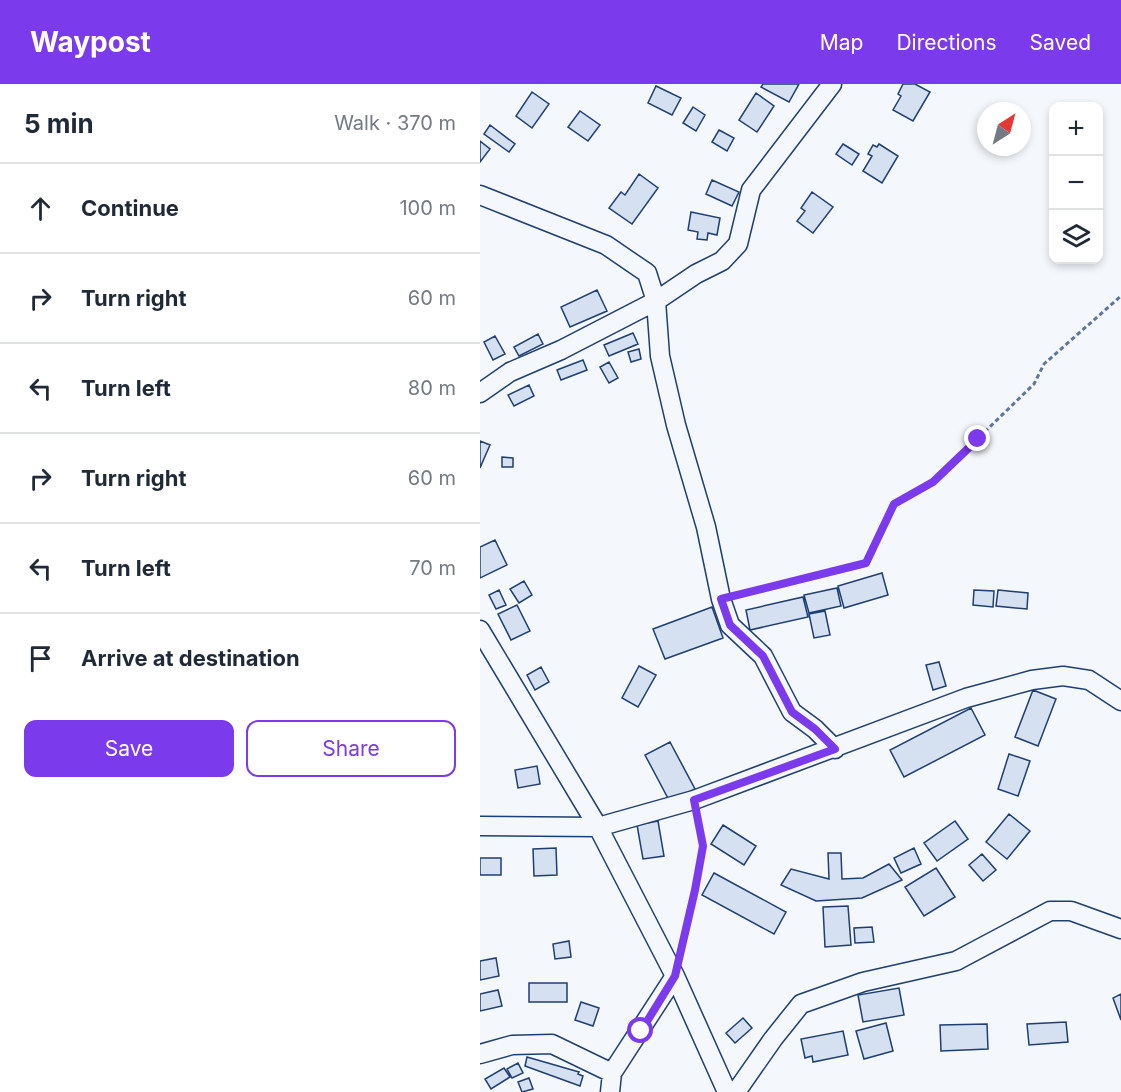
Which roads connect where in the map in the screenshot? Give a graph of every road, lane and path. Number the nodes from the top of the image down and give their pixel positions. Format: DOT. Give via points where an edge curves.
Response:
graph roads {
  1 [pos="832,84"];
  2 [pos="480,195"];
  3 [pos="1121,296"];
  4 [pos="656,301"];
  5 [pos="480,393"];
  6 [pos="721,599"];
  7 [pos="480,630"];
  8 [pos="1121,702"];
  9 [pos="835,749"];
  10 [pos="694,800"];
  11 [pos="480,826"];
  12 [pos="598,827"];
  13 [pos="1121,929"];
  14 [pos="675,976"];
  15 [pos="480,1054"];
  16 [pos="612,1073"];
  17 [pos="610,1092"];
  18 [pos="727,1092"];
  19 [pos="736,1092"];
  1 -- 4 [label="street" via="751,190 738,244 722,261"];
  2 -- 4 [label="street" via="616,251 647,273"];
  3 -- 6 [label="path" via="1044,364 1034,384 933,482 894,504 866,563"];
  4 -- 5 [label="street" via="510,372"];
  4 -- 6 [label="street" via="660,356"];
  6 -- 9 [label="street" via="730,625 763,656 792,712"];
  7 -- 12 [label="street"];
  8 -- 9 [label="street" via="1089,680 1063,676 1032,680 966,698"];
  9 -- 10 [label="street"];
  10 -- 12 [label="street"];
  10 -- 14 [label="path" via="703,846"];
  11 -- 12 [label="street"];
  12 -- 14 [label="street"];
  13 -- 19 [label="street" via="1071,911 1050,911 956,961 863,982 801,1004"];
  14 -- 16 [label="street"];
  14 -- 18 [label="street"];
  15 -- 16 [label="street" via="512,1045 552,1044"];
  16 -- 17 [label="street"];
}
